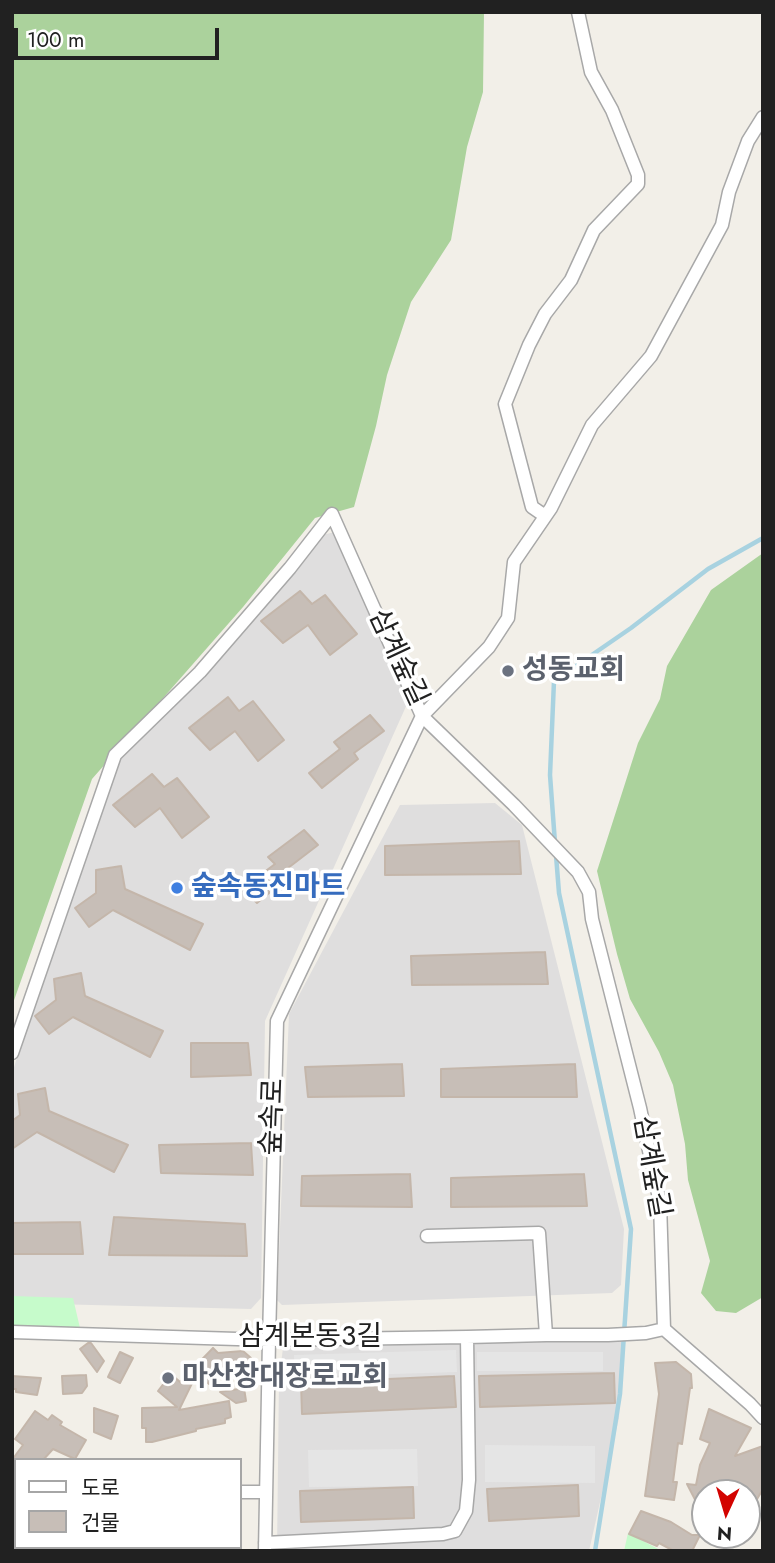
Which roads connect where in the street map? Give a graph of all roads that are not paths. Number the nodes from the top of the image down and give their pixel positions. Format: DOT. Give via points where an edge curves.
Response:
graph roads {
  1 [pos="578,12"];
  2 [pos="763,117"];
  3 [pos="545,516"];
  4 [pos="422,716"];
  5 [pos="12,1054"];
  6 [pos="427,1236"];
  7 [pos="664,1329"];
  8 [pos="12,1332"];
  9 [pos="546,1335"];
  10 [pos="467,1337"];
  11 [pos="269,1340"];
  12 [pos="763,1418"];
  13 [pos="242,1492"];
  14 [pos="266,1492"];
  15 [pos="265,1547"];
  1 -- 3 [label="street" via="591,72 612,110 638,184 594,230 571,280 529,345 505,404 532,507"];
  2 -- 3 [label="street, 숲속로" via="748,141 722,225 651,356 592,425"];
  3 -- 4 [label="street, 숲속로" via="514,562 508,618 489,647"];
  4 -- 5 [label="street, 삼계숲길" via="332,514 200,672 114,755"];
  4 -- 7 [label="street, 삼계숲길" via="578,872 589,892 660,1203"];
  4 -- 11 [label="street, 숲속로" via="277,1021"];
  6 -- 9 [label="street" via="539,1233"];
  7 -- 9 [label="street, 삼계본동3길"];
  7 -- 12 [label="street"];
  8 -- 11 [label="street, 삼계본동3길"];
  9 -- 10 [label="street, 삼계본동3길"];
  10 -- 11 [label="street, 삼계본동3길"];
  10 -- 15 [label="street" via="469,1480 466,1511 455,1531"];
  11 -- 14 [label="street, 숲속로"];
  13 -- 14 [label="street"];
  14 -- 15 [label="street, 숲속로"];
}
